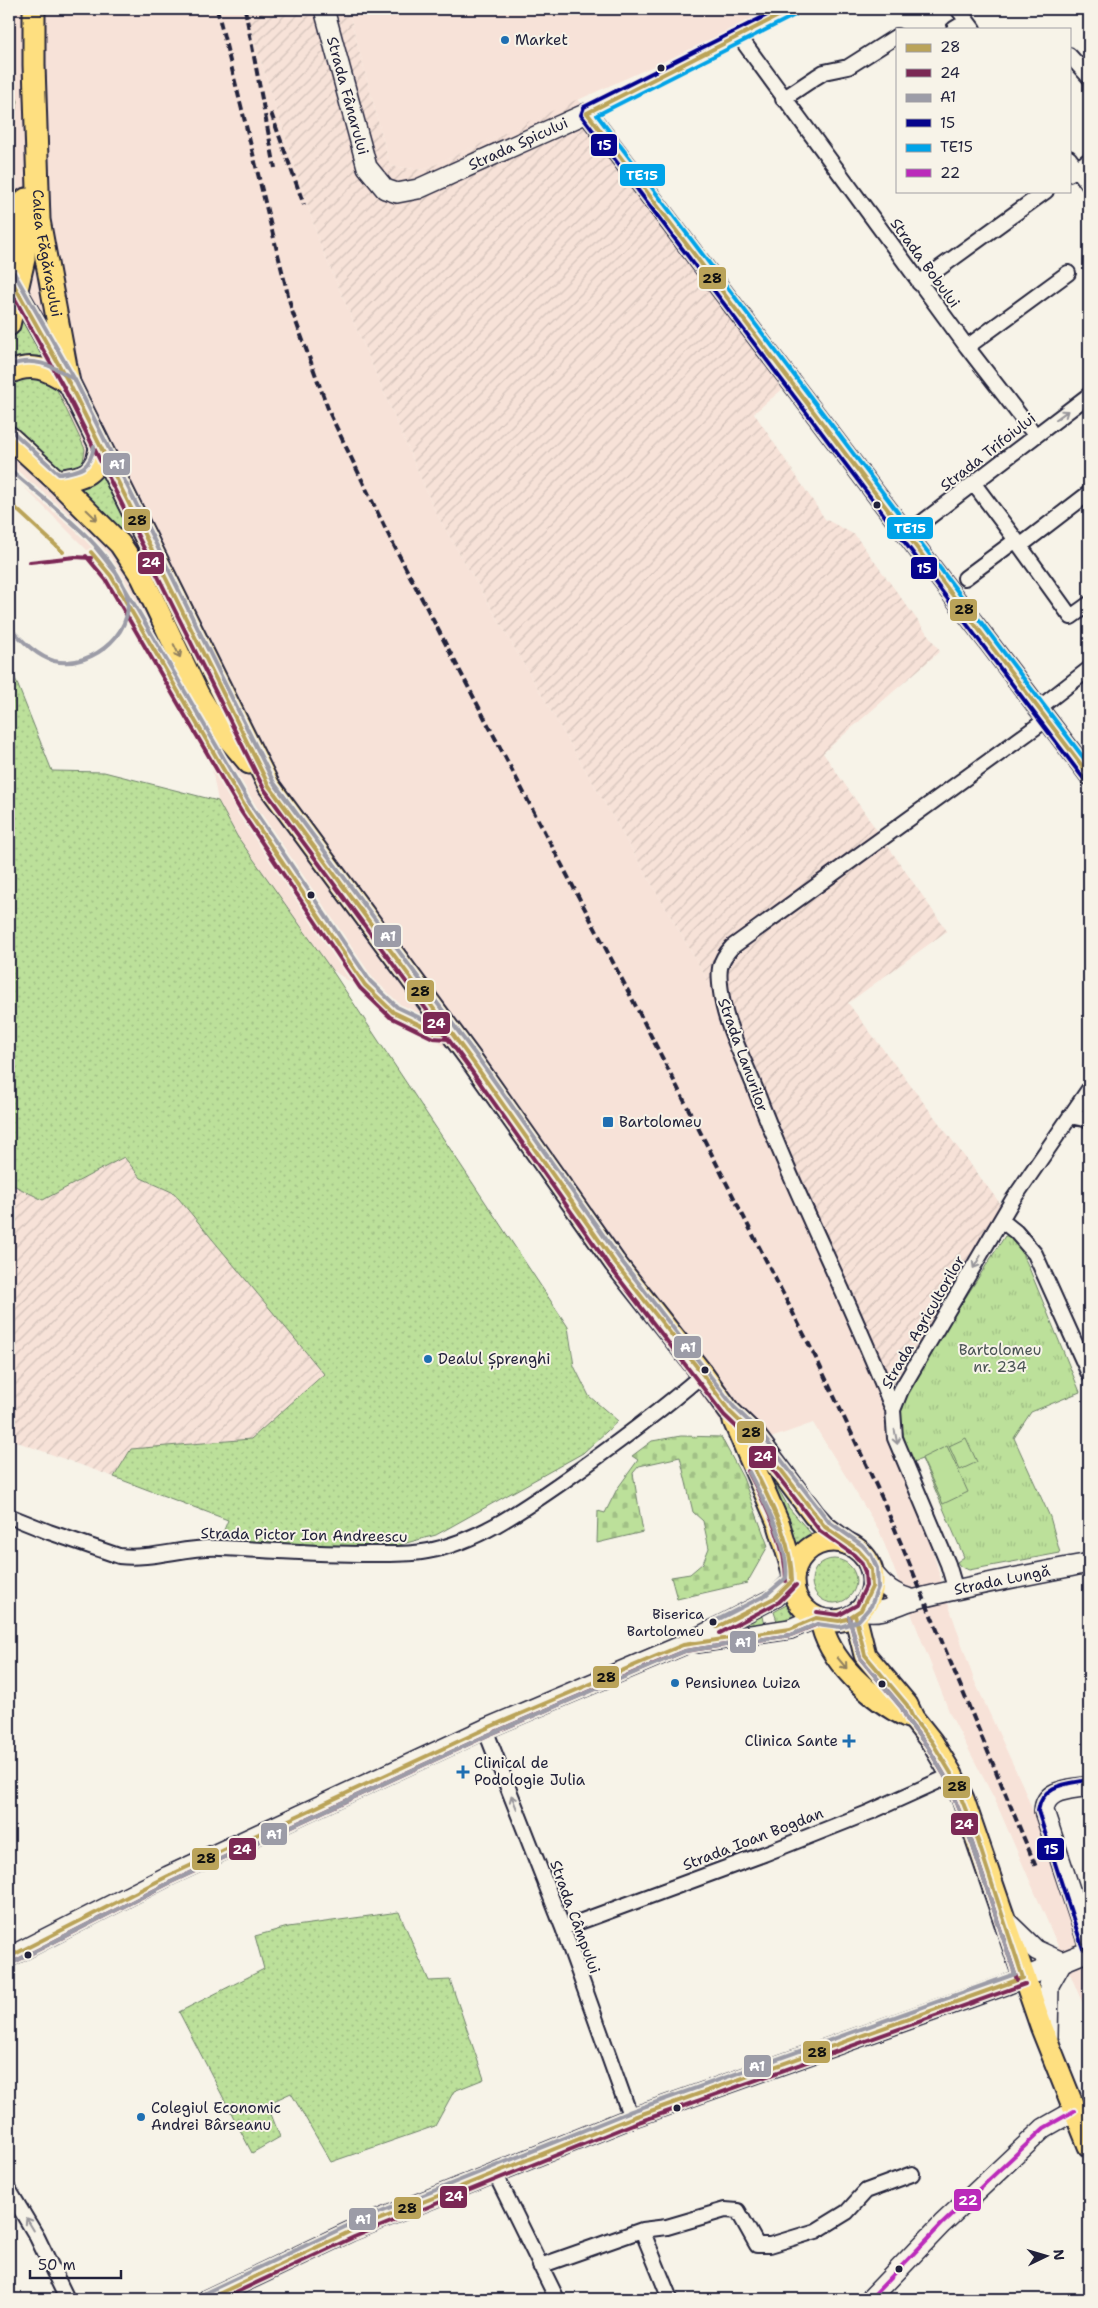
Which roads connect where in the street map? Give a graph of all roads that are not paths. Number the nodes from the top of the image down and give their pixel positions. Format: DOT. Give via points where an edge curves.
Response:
graph roads {
  1 [pos="34,9"];
  2 [pos="324,9"];
  3 [pos="792,9"];
  4 [pos="958,9"];
  5 [pos="970,25"];
  6 [pos="739,36"];
  7 [pos="896,37"];
  8 [pos="1070,56"];
  9 [pos="34,65"];
  10 [pos="1089,77"];
  11 [pos="783,99"];
  12 [pos="587,113"];
  13 [pos="1089,160"];
  14 [pos="1072,167"];
  15 [pos="377,181"];
  16 [pos="1089,185"];
  17 [pos="1045,192"];
  18 [pos="1068,273"];
  19 [pos="919,283"];
  20 [pos="13,284"];
  21 [pos="9,325"];
  22 [pos="967,347"];
  23 [pos="9,373"];
  24 [pos="69,383"];
  25 [pos="1089,395"];
  26 [pos="1035,435"];
  27 [pos="9,437"];
  28 [pos="100,447"];
  29 [pos="57,481"];
  30 [pos="974,484"];
  31 [pos="1089,493"];
  32 [pos="907,534"];
  33 [pos="1018,543"];
  34 [pos="965,578"];
  35 [pos="1089,604"];
  36 [pos="1089,669"];
  37 [pos="1043,713"];
  38 [pos="1089,775"];
  39 [pos="268,786"];
  40 [pos="1089,1089"];
  41 [pos="1070,1116"];
  42 [pos="1089,1120"];
  43 [pos="1001,1220"];
  44 [pos="703,1374"];
  45 [pos="1089,1374"];
  46 [pos="893,1410"];
  47 [pos="729,1411"];
  48 [pos="9,1516"];
  49 [pos="848,1544"];
  50 [pos="1089,1563"];
  51 [pos="871,1570"];
  52 [pos="793,1576"];
  53 [pos="956,1591"];
  54 [pos="915,1600"];
  55 [pos="858,1612"];
  56 [pos="819,1619"];
  57 [pos="683,1645"];
  58 [pos="912,1718"];
  59 [pos="484,1729"];
  60 [pos="952,1775"];
  61 [pos="1089,1786"];
  62 [pos="1002,1917"];
  63 [pos="563,1928"];
  64 [pos="1089,1947"];
  65 [pos="1089,1951"];
  66 [pos="9,1957"];
  67 [pos="1062,1962"];
  68 [pos="1023,1978"];
  69 [pos="1048,2046"];
  70 [pos="1074,2112"];
  71 [pos="631,2118"];
  72 [pos="1089,2146"];
  73 [pos="495,2173"];
  74 [pos="912,2174"];
  75 [pos="9,2190"];
  76 [pos="642,2230"];
  77 [pos="540,2266"];
  78 [pos="67,2299"];
  79 [pos="208,2299"];
  80 [pos="557,2299"];
  81 [pos="670,2299"];
  82 [pos="870,2299"];
  1 -- 9 [label="main road, Calea Făgărașului"];
  2 -- 15 [label="main road, Strada Fânarului" via="367,167"];
  3 -- 6 [label="street, Strada Spicului"];
  4 -- 5 [label="street"];
  6 -- 11 [label="street, Strada Bobului"];
  6 -- 12 [label="street, Strada Spicului"];
  7 -- 11 [label="street" via="848,67 824,72"];
  8 -- 10 [label="street"];
  9 -- 20 [label="main road, Calea Făgărașului" via="28,85 24,259"];
  9 -- 24 [label="main road, Calea Făgărașului" via="39,220"];
  11 -- 19 [label="street, Strada Bobului"];
  12 -- 15 [label="main road, Strada Spicului" via="418,189 397,193 385,189"];
  12 -- 32 [label="main road"];
  13 -- 14 [label="street"];
  14 -- 16 [label="street"];
  17 -- 19 [label="street"];
  18 -- 22 [label="street"];
  19 -- 22 [label="street, Strada Bobului"];
  20 -- 21 [label="main road, Calea Făgărașului"];
  20 -- 24 [label="main road"];
  22 -- 26 [label="street, Strada Bobului"];
  23 -- 24 [label="main road" via="20,368 41,367"];
  24 -- 28 [label="main road, Calea Făgărașului"];
  26 -- 25 [label="street, Strada Trifoiului, one-way"];
  26 -- 30 [label="street, Strada Trifoiului"];
  27 -- 29 [label="main road"];
  28 -- 29 [label="main road" via="99,460 89,473"];
  28 -- 39 [label="main road, Calea Făgărașului"];
  29 -- 39 [label="main road, one-way" via="106,528 132,560 217,726"];
  30 -- 32 [label="street, Strada Trifoiului"];
  30 -- 33 [label="street"];
  31 -- 33 [label="street"];
  32 -- 37 [label="main road"];
  33 -- 34 [label="street"];
  33 -- 35 [label="street" via="1071,617"];
  36 -- 37 [label="street"];
  37 -- 38 [label="main road"];
  37 -- 46 [label="street, Strada Lanurilor" via="732,947 721,959 724,1009 775,1142"];
  39 -- 44 [label="main road, Calea Făgărașului" via="472,1062 615,1263"];
  40 -- 41 [label="street, Strada Agricultorilor"];
  41 -- 42 [label="street"];
  41 -- 43 [label="street, Strada Agricultorilor"];
  43 -- 45 [label="street" via="1035,1254"];
  43 -- 46 [label="street, Strada Agricultorilor, one-way" via="901,1390"];
  44 -- 47 [label="main road, Calea Făgărașului"];
  44 -- 48 [label="street, Strada Pictor Ion Andreescu" via="606,1452 518,1513 467,1539 429,1551 348,1554 203,1547 128,1557"];
  46 -- 53 [label="street, Strada Agricultorilor, one-way" via="895,1438 901,1457 948,1564"];
  47 -- 49 [label="main road, Calea Făgărașului" via="754,1435 814,1515"];
  47 -- 52 [label="main road, Calea Făgărașului" via="780,1525"];
  49 -- 51 [label="main road" via="862,1555"];
  49 -- 52 [label="main road" via="829,1541 810,1548 797,1562"];
  50 -- 53 [label="main road, Strada Lungă"];
  51 -- 54 [label="main road" via="888,1590"];
  51 -- 55 [label="main road" via="870,1595"];
  52 -- 56 [label="main road" via="793,1590 801,1607"];
  52 -- 57 [label="main road" via="776,1597"];
  53 -- 54 [label="main road, Strada Lungă"];
  54 -- 55 [label="main road, Strada Lungă" via="885,1611"];
  55 -- 56 [label="main road" via="839,1621"];
  55 -- 58 [label="main road" via="865,1654 907,1705"];
  56 -- 57 [label="main road" via="790,1629"];
  56 -- 58 [label="main road, one-way" via="830,1648 844,1667 872,1693"];
  57 -- 59 [label="main road"];
  58 -- 60 [label="main road" via="932,1742"];
  63 -- 59 [label="street, Strada Câmpului, one-way"];
  59 -- 66 [label="main road" via="168,1876"];
  60 -- 62 [label="main road" via="978,1841"];
  60 -- 63 [label="street, Strada Ioan Bogdan" via="764,1854"];
  61 -- 64 [label="main road" via="1050,1796 1044,1811"];
  62 -- 67 [label="main road" via="1036,1950"];
  62 -- 68 [label="main road"];
  63 -- 71 [label="street, Strada Câmpului"];
  65 -- 67 [label="main road"];
  67 -- 68 [label="main road"];
  67 -- 69 [label="main road" via="1050,1985"];
  68 -- 69 [label="main road"];
  68 -- 71 [label="main road"];
  69 -- 70 [label="main road"];
  70 -- 72 [label="main road"];
  70 -- 82 [label="main road" via="1044,2128 942,2224"];
  71 -- 73 [label="main road"];
  73 -- 77 [label="street"];
  73 -- 79 [label="main road" via="351,2231"];
  74 -- 76 [label="street" via="866,2191 847,2212 816,2231 770,2245 757,2245 738,2212 725,2210 667,2228"];
  78 -- 75 [label="street, one-way" via="37,2237"];
  76 -- 77 [label="street"];
  76 -- 81 [label="street"];
  77 -- 80 [label="street"];
}
